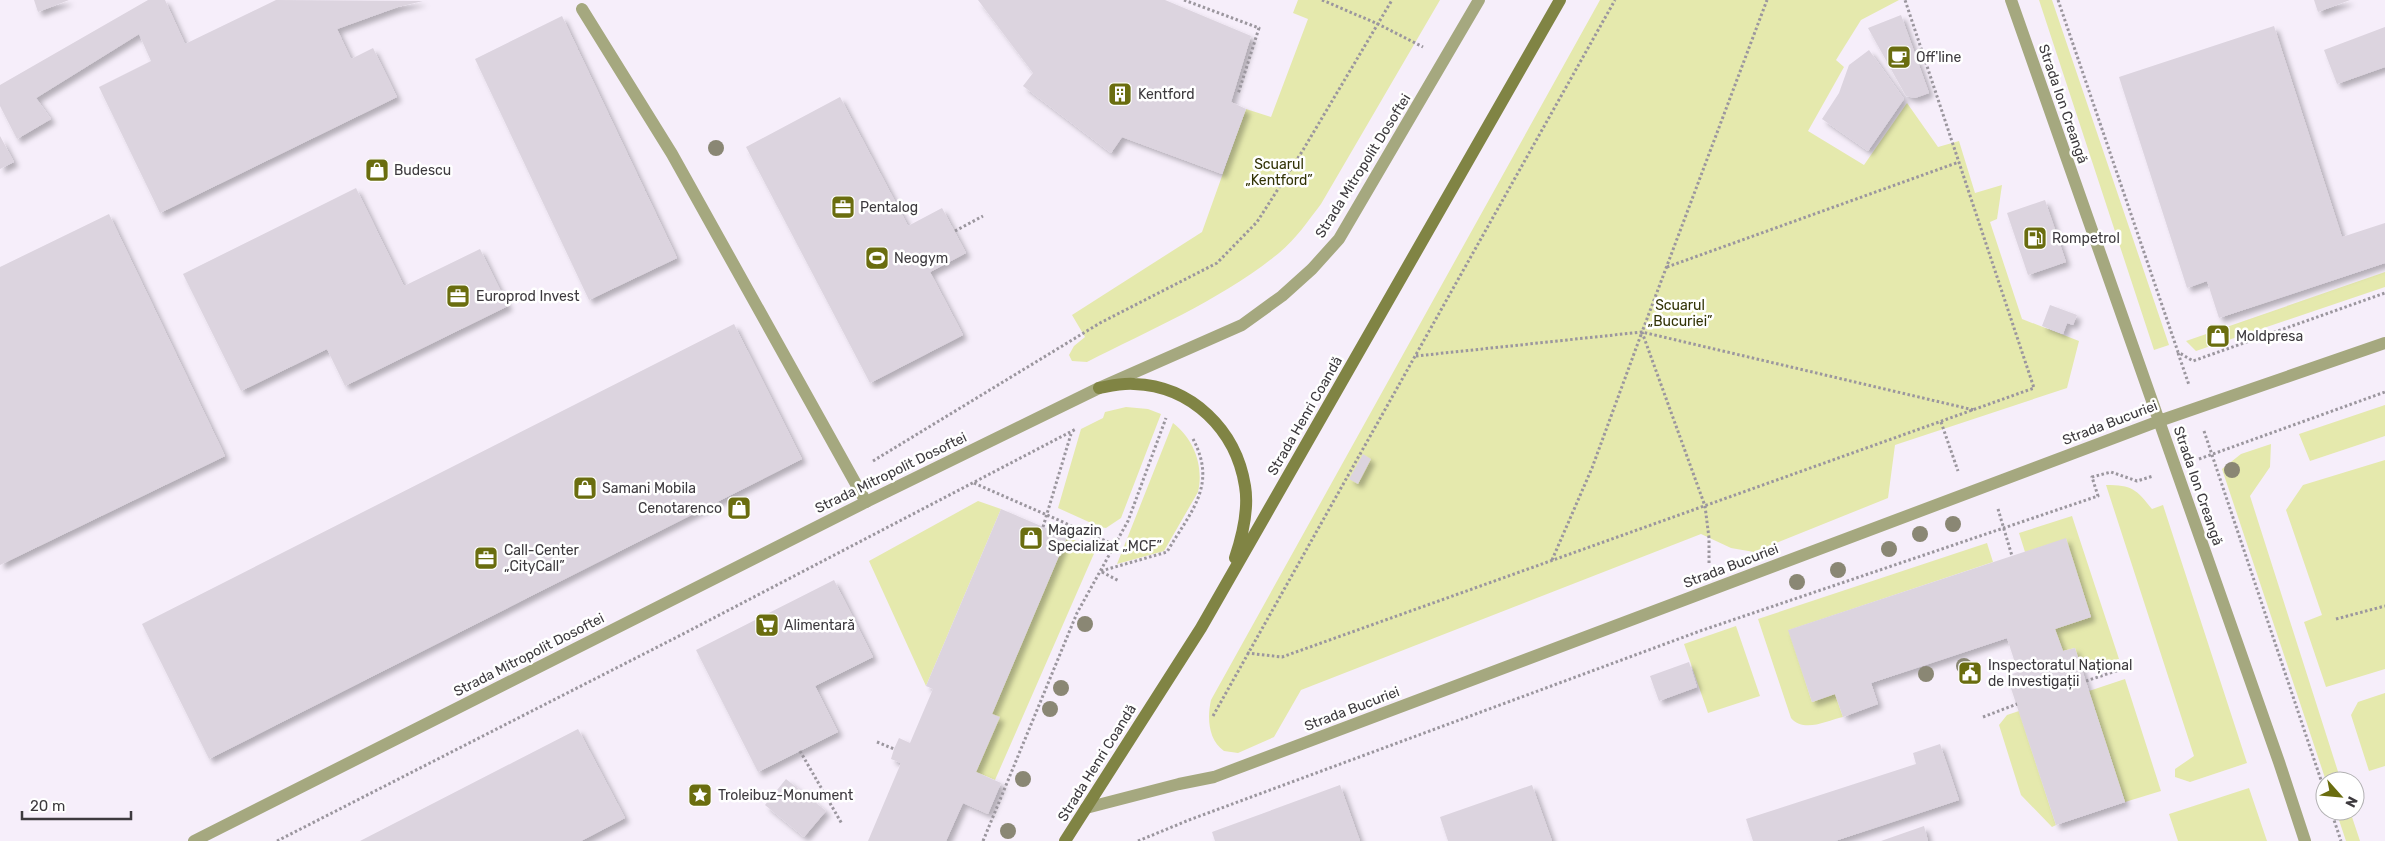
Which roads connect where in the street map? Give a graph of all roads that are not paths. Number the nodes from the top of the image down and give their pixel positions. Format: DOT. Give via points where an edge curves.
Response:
graph roads {
  1 [pos="1480,0"];
  2 [pos="1560,0"];
  3 [pos="2011,0"];
  4 [pos="582,9"];
  5 [pos="2385,343"];
  6 [pos="1099,388"];
  7 [pos="2159,421"];
  8 [pos="866,502"];
  9 [pos="1226,584"];
  10 [pos="1086,808"];
  11 [pos="194,841"];
  12 [pos="1065,841"];
  13 [pos="2304,841"];
  1 -- 6 [label="street, Strada Mitropolit Dosoftei" via="1339,239 1312,270 1242,325"];
  2 -- 9 [label="main road, Strada Henri Coandă"];
  3 -- 7 [label="street, Strada Ion Creangă"];
  4 -- 8 [label="street" via="672,154"];
  5 -- 7 [label="street, Strada Bucuriei"];
  6 -- 8 [label="street, Strada Mitropolit Dosoftei"];
  6 -- 9 [label="main road" via="1133,384 1166,389 1196,404 1221,426 1238,455 1246,488 1244,522"];
  7 -- 10 [label="street, Strada Bucuriei" via="1214,777"];
  7 -- 13 [label="street, Strada Ion Creangă"];
  8 -- 11 [label="street, Strada Mitropolit Dosoftei"];
  9 -- 10 [label="main road, Strada Henri Coandă"];
  10 -- 12 [label="main road, Strada Henri Coandă"];
}
